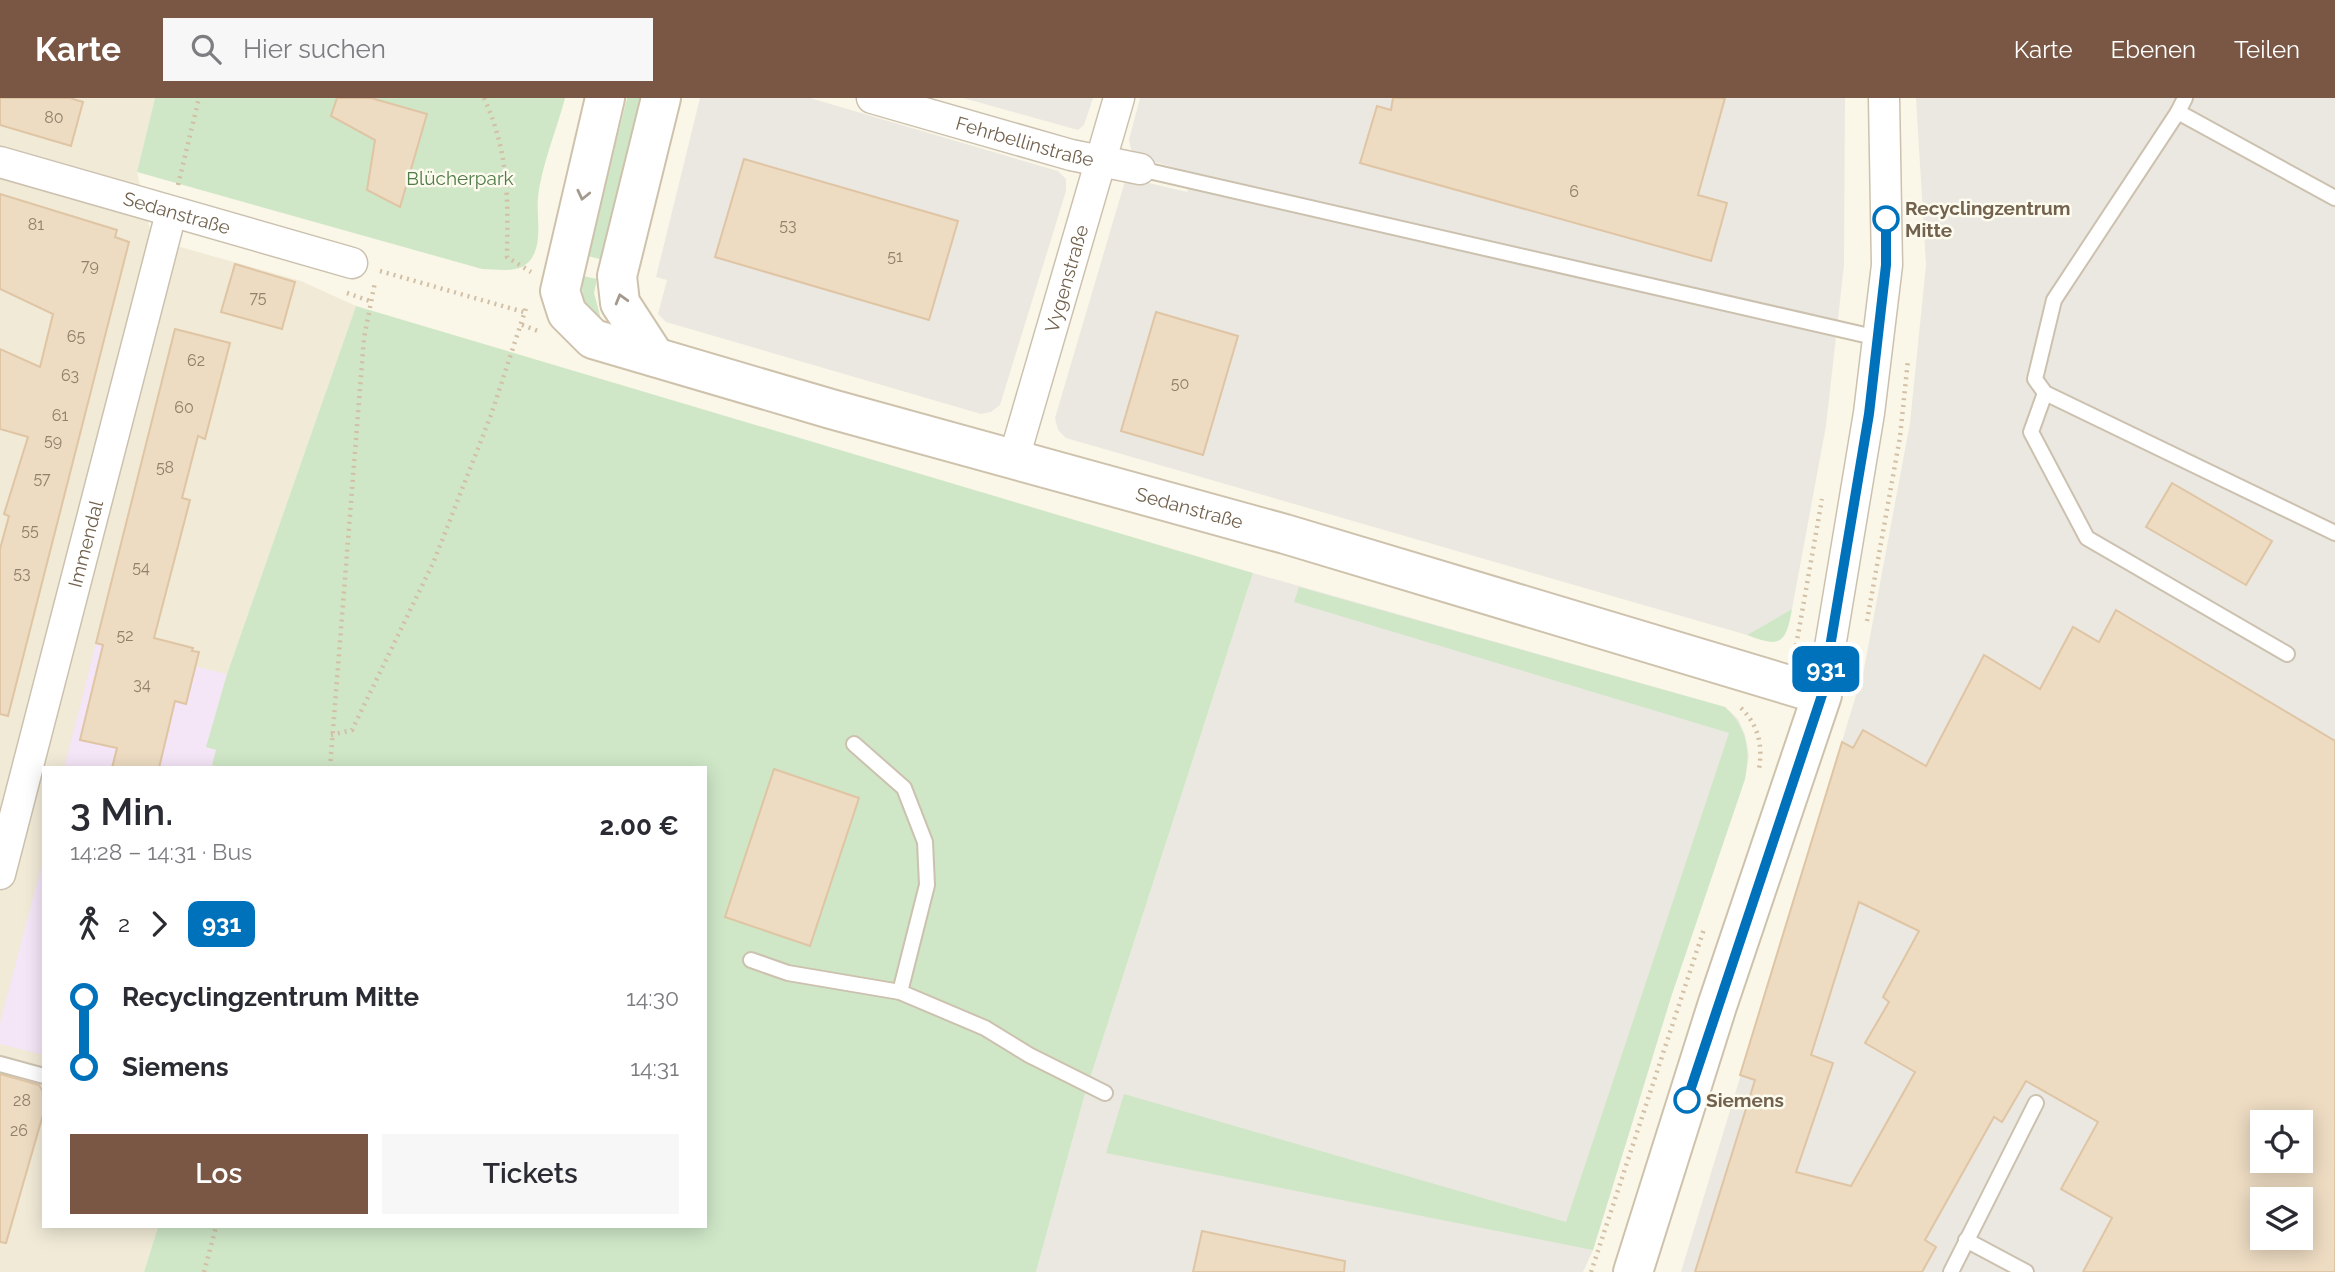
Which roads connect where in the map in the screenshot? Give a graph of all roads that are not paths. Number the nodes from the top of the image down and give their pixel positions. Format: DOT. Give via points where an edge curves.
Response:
graph roads {
  1 [pos="605,98"];
  2 [pos="662,98"];
  3 [pos="872,98"];
  4 [pos="1119,98"];
  5 [pos="1884,98"];
  6 [pos="2185,98"];
  7 [pos="2178,112"];
  8 [pos="1101,161"];
  9 [pos="0,162"];
  10 [pos="1140,169"];
  11 [pos="2335,198"];
  12 [pos="171,213"];
  13 [pos="352,263"];
  14 [pos="1878,338"];
  15 [pos="655,357"];
  16 [pos="2045,393"];
  17 [pos="1014,458"];
  18 [pos="2335,533"];
  19 [pos="2287,654"];
  20 [pos="1822,695"];
  21 [pos="854,744"];
  22 [pos="0,874"];
  23 [pos="751,960"];
  24 [pos="900,992"];
  25 [pos="0,1064"];
  26 [pos="42,1075"];
  27 [pos="1105,1093"];
  28 [pos="2036,1103"];
  29 [pos="1966,1240"];
  30 [pos="1633,1272"];
  31 [pos="1951,1272"];
  32 [pos="2026,1272"];
  1 -- 15 [label="main road, Sedanstraße, one-way" via="560,291 558,323 593,339"];
  15 -- 2 [label="main road, one-way" via="620,303 617,276"];
  3 -- 8 [label="street, Fehrbellinstraße"];
  4 -- 8 [label="street, Vygenstraße"];
  5 -- 14 [label="street" via="1886,265"];
  6 -- 7 [label="lane"];
  7 -- 11 [label="lane"];
  7 -- 16 [label="lane" via="2054,300 2035,379"];
  8 -- 10 [label="street, Fehrbellinstraße"];
  8 -- 17 [label="street, Vygenstraße"];
  9 -- 12 [label="street, Sedanstraße"];
  10 -- 14 [label="lane"];
  12 -- 13 [label="street, Sedanstraße"];
  12 -- 22 [label="street, Immendal"];
  14 -- 20 [label="street"];
  15 -- 17 [label="main road, Sedanstraße"];
  16 -- 18 [label="lane"];
  16 -- 19 [label="lane" via="2031,432 2087,538"];
  17 -- 20 [label="main road, Sedanstraße"];
  20 -- 30 [label="main road"];
  21 -- 24 [label="lane" via="904,788 925,842 927,885"];
  23 -- 24 [label="lane" via="788,973"];
  24 -- 27 [label="lane" via="985,1028"];
  25 -- 26 [label="lane"];
  28 -- 29 [label="lane"];
  29 -- 31 [label="lane"];
  29 -- 32 [label="lane"];
}
